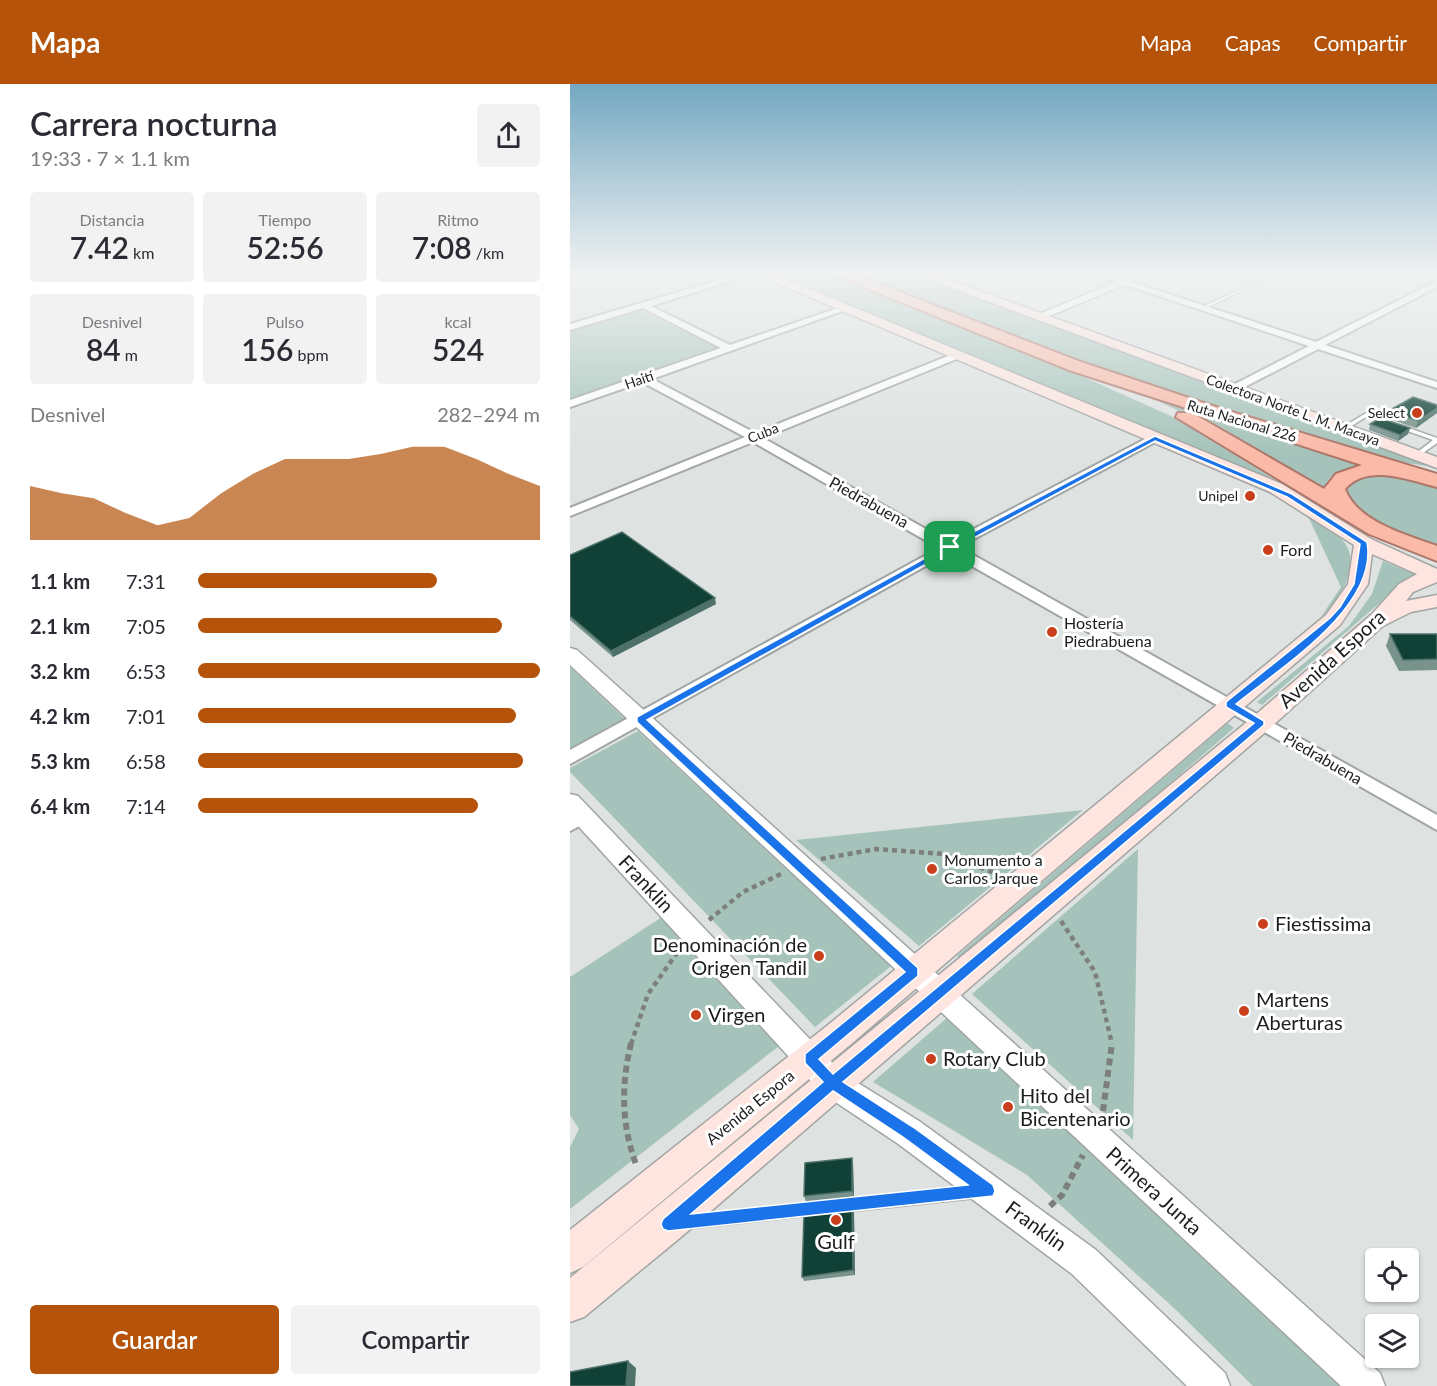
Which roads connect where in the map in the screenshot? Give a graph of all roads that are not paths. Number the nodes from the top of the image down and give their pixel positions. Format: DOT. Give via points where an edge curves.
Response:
graph roads {
  1 [pos="696,332"];
  2 [pos="779,332"];
  3 [pos="898,332"];
  4 [pos="985,332"];
  5 [pos="1078,332"];
  6 [pos="1276,332"];
  7 [pos="1344,332"];
  8 [pos="1318,345"];
  9 [pos="730,349"];
  10 [pos="956,356"];
  11 [pos="1074,366"];
  12 [pos="644,379"];
  13 [pos="1437,385"];
  14 [pos="1233,389"];
  15 [pos="570,404"];
  16 [pos="1343,429"];
  17 [pos="753,437"];
  18 [pos="1155,438"];
  19 [pos="1437,440"];
  20 [pos="1414,468"];
  21 [pos="1437,469"];
  22 [pos="570,512"];
  23 [pos="1351,514"];
  24 [pos="1364,543"];
  25 [pos="950,547"];
  26 [pos="1436,569"];
  27 [pos="1437,600"];
  28 [pos="1366,631"];
  29 [pos="570,654"];
  30 [pos="1229,705"];
  31 [pos="640,719"];
  32 [pos="1261,723"];
  33 [pos="570,758"];
  34 [pos="574,814"];
  35 [pos="1437,823"];
  36 [pos="914,972"];
  37 [pos="939,995"];
  38 [pos="821,1071"];
  39 [pos="987,1191"];
  40 [pos="668,1224"];
  41 [pos="570,1254"];
  42 [pos="570,1303"];
  43 [pos="1212,1386"];
  44 [pos="1367,1386"];
  1 -- 9 [label="street"];
  2 -- 9 [label="street, Haití"];
  3 -- 10 [label="main road"];
  4 -- 11 [label="highway, Ruta Nacional 226"];
  5 -- 14 [label="main road, Colectora Norte L. M. Macaya"];
  6 -- 8 [label="street"];
  7 -- 8 [label="street"];
  8 -- 13 [label="street"];
  8 -- 14 [label="street"];
  9 -- 12 [label="street, Haití"];
  10 -- 17 [label="street, Cuba"];
  10 -- 18 [label="main road"];
  11 -- 20 [label="highway, Ruta Nacional 226" via="1212,412"];
  11 -- 23 [label="highway, Ruta Nacional 226" via="1212,432"];
  12 -- 15 [label="street, Haití"];
  12 -- 17 [label="street, Piedrabuena"];
  14 -- 16 [label="main road, Colectora Norte L. M. Macaya"];
  16 -- 19 [label="lane" via="1366,415"];
  16 -- 20 [label="main road, Colectora Norte L. M. Macaya"];
  17 -- 22 [label="street, Cuba"];
  17 -- 25 [label="street, Piedrabuena"];
  18 -- 24 [label="main road" via="1283,492"];
  18 -- 25 [label="street"];
  19 -- 20 [label="lane"];
  20 -- 21 [label="highway, Ruta Nacional 226"];
  20 -- 23 [label="highway, Ruta Nacional 226" via="1371,470 1344,477 1334,492"];
  23 -- 24 [label="highway" via="1365,537"];
  23 -- 26 [label="highway, Ruta Nacional 226"];
  24 -- 26 [label="main road"];
  24 -- 30 [label="main road, Avenida Espora" via="1358,584 1343,608"];
  25 -- 30 [label="street, Piedrabuena"];
  25 -- 31 [label="street"];
  26 -- 28 [label="main road, Avenida Espora" via="1406,588"];
  27 -- 28 [label="main road" via="1405,607"];
  28 -- 32 [label="main road, Avenida Espora"];
  29 -- 31 [label="street, Primera Junta"];
  30 -- 32 [label="street, Piedrabuena"];
  30 -- 36 [label="main road, Avenida Espora"];
  31 -- 33 [label="street"];
  31 -- 36 [label="street, Primera Junta"];
  32 -- 35 [label="street, Piedrabuena"];
  32 -- 37 [label="main road, Avenida Espora"];
  34 -- 38 [label="street, Franklin"];
  36 -- 37 [label="street, Primera Junta"];
  36 -- 38 [label="main road, Avenida Espora"];
  37 -- 38 [label="main road, Avenida Espora"];
  37 -- 44 [label="street, Primera Junta"];
  38 -- 39 [label="street, Franklin"];
  38 -- 40 [label="main road, Avenida Espora"];
  38 -- 41 [label="main road, Avenida Espora"];
  39 -- 40 [label="lane"];
  39 -- 43 [label="street, Franklin" via="1084,1262"];
  40 -- 42 [label="main road, Avenida Espora"];
}
